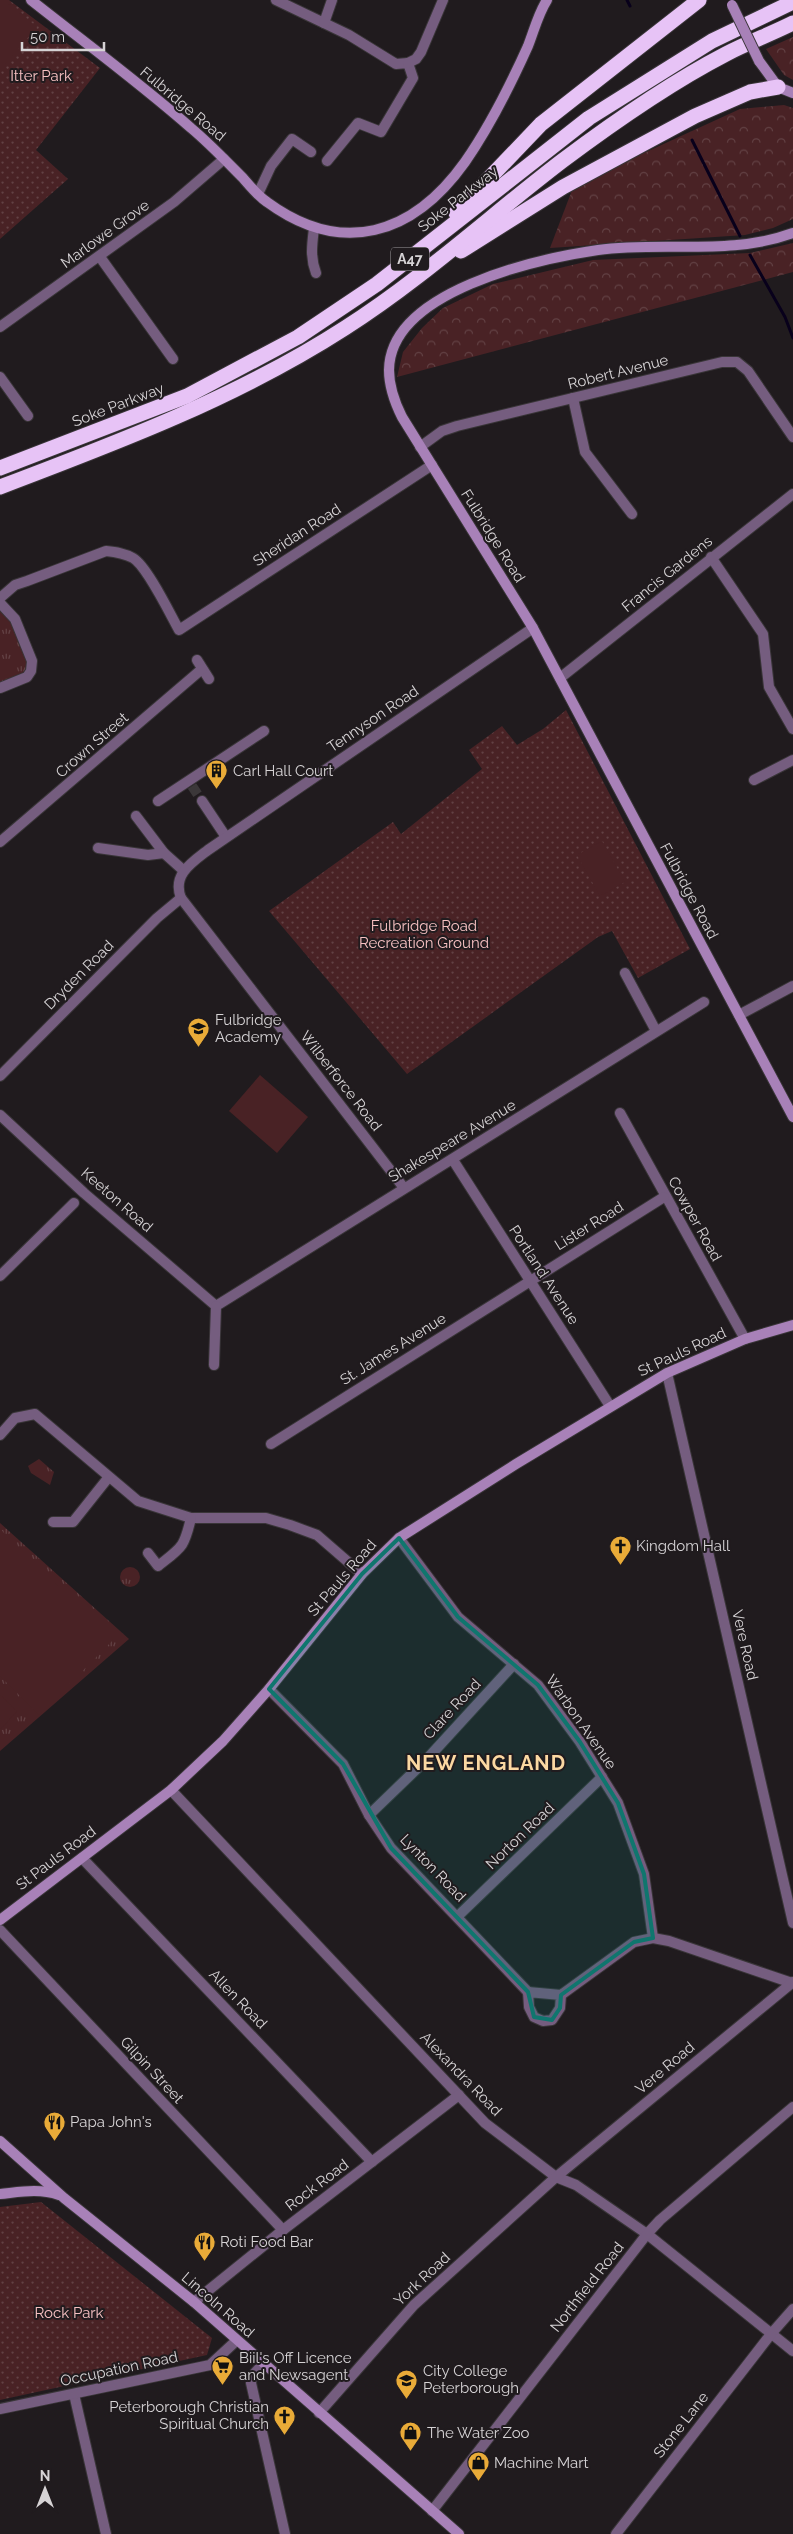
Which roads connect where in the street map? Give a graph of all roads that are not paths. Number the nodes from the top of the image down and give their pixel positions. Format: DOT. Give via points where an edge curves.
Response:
graph roads {
  1 [pos="31,0"];
  2 [pos="276,0"];
  3 [pos="332,0"];
  4 [pos="443,0"];
  5 [pos="546,0"];
  6 [pos="699,0"];
  7 [pos="793,2"];
  8 [pos="732,3"];
  9 [pos="324,23"];
  10 [pos="793,23"];
  11 [pos="408,63"];
  12 [pos="778,87"];
  13 [pos="793,93"];
  14 [pos="311,152"];
  15 [pos="224,159"];
  16 [pos="327,162"];
  17 [pos="258,194"];
  18 [pos="314,228"];
  19 [pos="793,233"];
  20 [pos="420,250"];
  21 [pos="100,257"];
  22 [pos="316,273"];
  23 [pos="389,297"];
  24 [pos="0,327"];
  25 [pos="173,359"];
  26 [pos="0,377"];
  27 [pos="573,398"];
  28 [pos="28,416"];
  29 [pos="793,436"];
  30 [pos="420,447"];
  31 [pos="432,466"];
  32 [pos="0,468"];
  33 [pos="0,487"];
  34 [pos="793,494"];
  35 [pos="632,514"];
  36 [pos="711,557"];
  37 [pos="0,598"];
  38 [pos="0,603"];
  39 [pos="533,628"];
  40 [pos="197,660"];
  41 [pos="202,669"];
  42 [pos="560,678"];
  43 [pos="209,679"];
  44 [pos="0,688"];
  45 [pos="793,729"];
  46 [pos="264,731"];
  47 [pos="793,760"];
  48 [pos="754,780"];
  49 [pos="158,801"];
  50 [pos="202,801"];
  51 [pos="136,816"];
  52 [pos="226,837"];
  53 [pos="0,842"];
  54 [pos="98,848"];
  55 [pos="164,852"];
  56 [pos="183,870"];
  57 [pos="181,898"];
  58 [pos="625,973"];
  59 [pos="793,986"];
  60 [pos="704,1002"];
  61 [pos="739,1015"];
  62 [pos="656,1031"];
  63 [pos="0,1076"];
  64 [pos="620,1114"];
  65 [pos="0,1115"];
  66 [pos="793,1117"];
  67 [pos="453,1160"];
  68 [pos="404,1188"];
  69 [pos="664,1197"];
  70 [pos="74,1203"];
  71 [pos="0,1276"];
  72 [pos="530,1280"];
  73 [pos="216,1306"];
  74 [pos="793,1325"];
  75 [pos="745,1339"];
  76 [pos="214,1365"];
  77 [pos="667,1373"];
  78 [pos="610,1406"];
  79 [pos="0,1435"];
  80 [pos="271,1444"];
  81 [pos="108,1478"];
  82 [pos="190,1518"];
  83 [pos="52,1522"];
  84 [pos="399,1538"];
  85 [pos="148,1554"];
  86 [pos="362,1574"];
  87 [pos="514,1664"];
  88 [pos="269,1689"];
  89 [pos="602,1777"];
  90 [pos="171,1790"];
  91 [pos="369,1816"];
  92 [pos="82,1858"];
  93 [pos="458,1916"];
  94 [pos="0,1920"];
  95 [pos="793,1923"];
  96 [pos="0,1930"];
  97 [pos="653,1938"];
  98 [pos="792,1983"];
  99 [pos="528,1992"];
  100 [pos="560,1995"];
  101 [pos="459,2095"];
  102 [pos="793,2107"];
  103 [pos="0,2141"];
  104 [pos="372,2162"];
  105 [pos="556,2177"];
  106 [pos="0,2194"];
  107 [pos="64,2198"];
  108 [pos="282,2230"];
  109 [pos="647,2234"];
  110 [pos="194,2302"];
  111 [pos="793,2309"];
  112 [pos="771,2334"];
  113 [pos="236,2341"];
  114 [pos="793,2351"];
  115 [pos="263,2364"];
  116 [pos="74,2394"];
  117 [pos="0,2409"];
  118 [pos="319,2413"];
  119 [pos="432,2510"];
  120 [pos="106,2534"];
  121 [pos="285,2534"];
  122 [pos="459,2534"];
  123 [pos="616,2534"];
  1 -- 15 [label="street, Fulbridge Road" via="191,128"];
  2 -- 9 [label="street"];
  3 -- 9 [label="street"];
  4 -- 11 [label="street" via="421,52 416,60"];
  5 -- 18 [label="street, Fulbridge Road" via="492,118 464,163 439,192 415,213 392,225 358,233"];
  6 -- 20 [label="highway, A47" via="541,124"];
  7 -- 20 [label="highway, Soke Parkway / A47" via="712,41 589,118"];
  8 -- 12 [label="street, bridge" via="759,61"];
  9 -- 11 [label="street" via="373,48 396,64"];
  10 -- 23 [label="highway, A47" via="726,54 643,103 564,160"];
  11 -- 16 [label="street" via="413,78 380,132 358,123"];
  12 -- 13 [label="street"];
  12 -- 23 [label="highway, A47" via="750,92 695,116 571,182"];
  14 -- 17 [label="street" via="292,139 271,166"];
  15 -- 17 [label="street, Fulbridge Road"];
  15 -- 21 [label="street, Marlowe Grove" via="174,202"];
  17 -- 18 [label="street, Fulbridge Road" via="296,222"];
  18 -- 22 [label="street" via="311,250"];
  19 -- 30 [label="street, Fulbridge Road" via="752,245 599,250 546,260 493,276 439,299 406,325 393,351 389,370 393,398"];
  20 -- 32 [label="highway, Soke Parkway / A47" via="377,284 298,337 187,396"];
  21 -- 24 [label="street, Marlowe Grove"];
  21 -- 25 [label="street"];
  23 -- 33 [label="highway, A47" via="273,371 166,422"];
  26 -- 28 [label="street"];
  27 -- 29 [label="street, Robert Avenue" via="722,362 737,362 748,371"];
  27 -- 30 [label="street, Robert Avenue" via="457,426 442,431"];
  27 -- 35 [label="street" via="586,452"];
  30 -- 31 [label="street, Fulbridge Road"];
  31 -- 37 [label="street, Sheridan Road" via="179,630 143,567 134,558 120,552 106,552 15,585"];
  31 -- 39 [label="street, Fulbridge Road"];
  34 -- 36 [label="street, Francis Gardens"];
  36 -- 42 [label="street, Francis Gardens"];
  36 -- 45 [label="street" via="763,634 769,687"];
  38 -- 44 [label="street" via="15,619 32,661 27,677"];
  39 -- 42 [label="street, Fulbridge Road"];
  39 -- 52 [label="street, Tennyson Road"];
  40 -- 41 [label="street"];
  41 -- 43 [label="street"];
  41 -- 53 [label="street, Crown Street"];
  42 -- 61 [label="street, Fulbridge Road"];
  46 -- 49 [label="street" via="190,783"];
  47 -- 48 [label="street"];
  50 -- 52 [label="street"];
  51 -- 55 [label="street"];
  52 -- 56 [label="street, Tennyson Road"];
  54 -- 55 [label="street" via="148,855"];
  55 -- 56 [label="street"];
  56 -- 57 [label="street" via="178,884"];
  57 -- 63 [label="street, Dryden Road" via="157,918"];
  57 -- 68 [label="street, Wilberforce Road"];
  58 -- 62 [label="street"];
  59 -- 61 [label="street"];
  60 -- 62 [label="street, Shakespeare Avenue"];
  61 -- 66 [label="street, Fulbridge Road"];
  62 -- 67 [label="street, Shakespeare Avenue"];
  64 -- 69 [label="street, Cowper Road"];
  65 -- 73 [label="street, Keeton Road" via="84,1193"];
  67 -- 68 [label="street, Shakespeare Avenue"];
  67 -- 72 [label="street, Portland Avenue"];
  68 -- 73 [label="street, Shakespeare Avenue"];
  69 -- 72 [label="street, Lister Road"];
  69 -- 75 [label="street, Cowper Road"];
  70 -- 71 [label="street"];
  72 -- 78 [label="street, Portland Avenue"];
  72 -- 80 [label="street, St. James Avenue"];
  73 -- 76 [label="street"];
  74 -- 75 [label="street, St Pauls Road"];
  75 -- 77 [label="street, St Pauls Road"];
  77 -- 78 [label="street, St Pauls Road"];
  77 -- 95 [label="street, Vere Road"];
  78 -- 84 [label="street, St Pauls Road"];
  79 -- 81 [label="street" via="15,1418 35,1414"];
  81 -- 82 [label="street" via="138,1500"];
  81 -- 83 [label="street" via="73,1522"];
  82 -- 85 [label="street" via="185,1543 173,1554 158,1566"];
  82 -- 86 [label="street" via="266,1518 290,1525 316,1535"];
  84 -- 86 [label="street, St Pauls Road"];
  84 -- 87 [label="street, Warbon Avenue" via="458,1617"];
  86 -- 88 [label="street, St Pauls Road"];
  87 -- 89 [label="street, Warbon Avenue" via="538,1685"];
  87 -- 91 [label="street, Clare Road"];
  88 -- 90 [label="street, St Pauls Road" via="224,1741"];
  88 -- 91 [label="street, Lynton Road" via="343,1764"];
  89 -- 93 [label="street, Norton Road"];
  89 -- 97 [label="street, Warbon Avenue" via="618,1803 644,1874"];
  90 -- 92 [label="street, St Pauls Road"];
  90 -- 101 [label="street, Alexandra Road"];
  91 -- 93 [label="street, Lynton Road" via="391,1848"];
  92 -- 94 [label="street, St Pauls Road"];
  92 -- 104 [label="street, Allen Road"];
  93 -- 99 [label="street, Lynton Road"];
  96 -- 108 [label="street, Gilpin Street"];
  97 -- 98 [label="street"];
  97 -- 100 [label="street" via="634,1942"];
  98 -- 105 [label="street, Vere Road"];
  99 -- 100 [label="street"];
  99 -- 100 [label="street, Lynton Road" via="529,2007 534,2017 543,2021 552,2020 560,2008"];
  101 -- 104 [label="street, Rock Road"];
  101 -- 105 [label="street, Alexandra Road" via="485,2123"];
  102 -- 109 [label="street, Northfield Road"];
  103 -- 107 [label="street, Lincoln Road"];
  104 -- 108 [label="street, Rock Road"];
  105 -- 109 [label="street, Alexandra Road" via="576,2185"];
  105 -- 118 [label="street, York Road" via="414,2305"];
  106 -- 107 [label="street" via="34,2190 48,2191"];
  107 -- 110 [label="street, Lincoln Road"];
  108 -- 110 [label="street, Rock Road"];
  109 -- 112 [label="street, Alexandra Road"];
  109 -- 119 [label="street, Northfield Road"];
  110 -- 113 [label="street, Lincoln Road"];
  111 -- 112 [label="street, Stone Lane"];
  112 -- 114 [label="street, Alexandra Road"];
  112 -- 123 [label="street, Stone Lane"];
  113 -- 115 [label="street, Lincoln Road"];
  113 -- 116 [label="street, Occupation Road" via="210,2365"];
  115 -- 118 [label="street, Lincoln Road"];
  115 -- 121 [label="street" via="251,2382"];
  116 -- 117 [label="street, Occupation Road"];
  116 -- 120 [label="street"];
  118 -- 119 [label="street, Lincoln Road"];
  119 -- 122 [label="street, Lincoln Road"];
}
